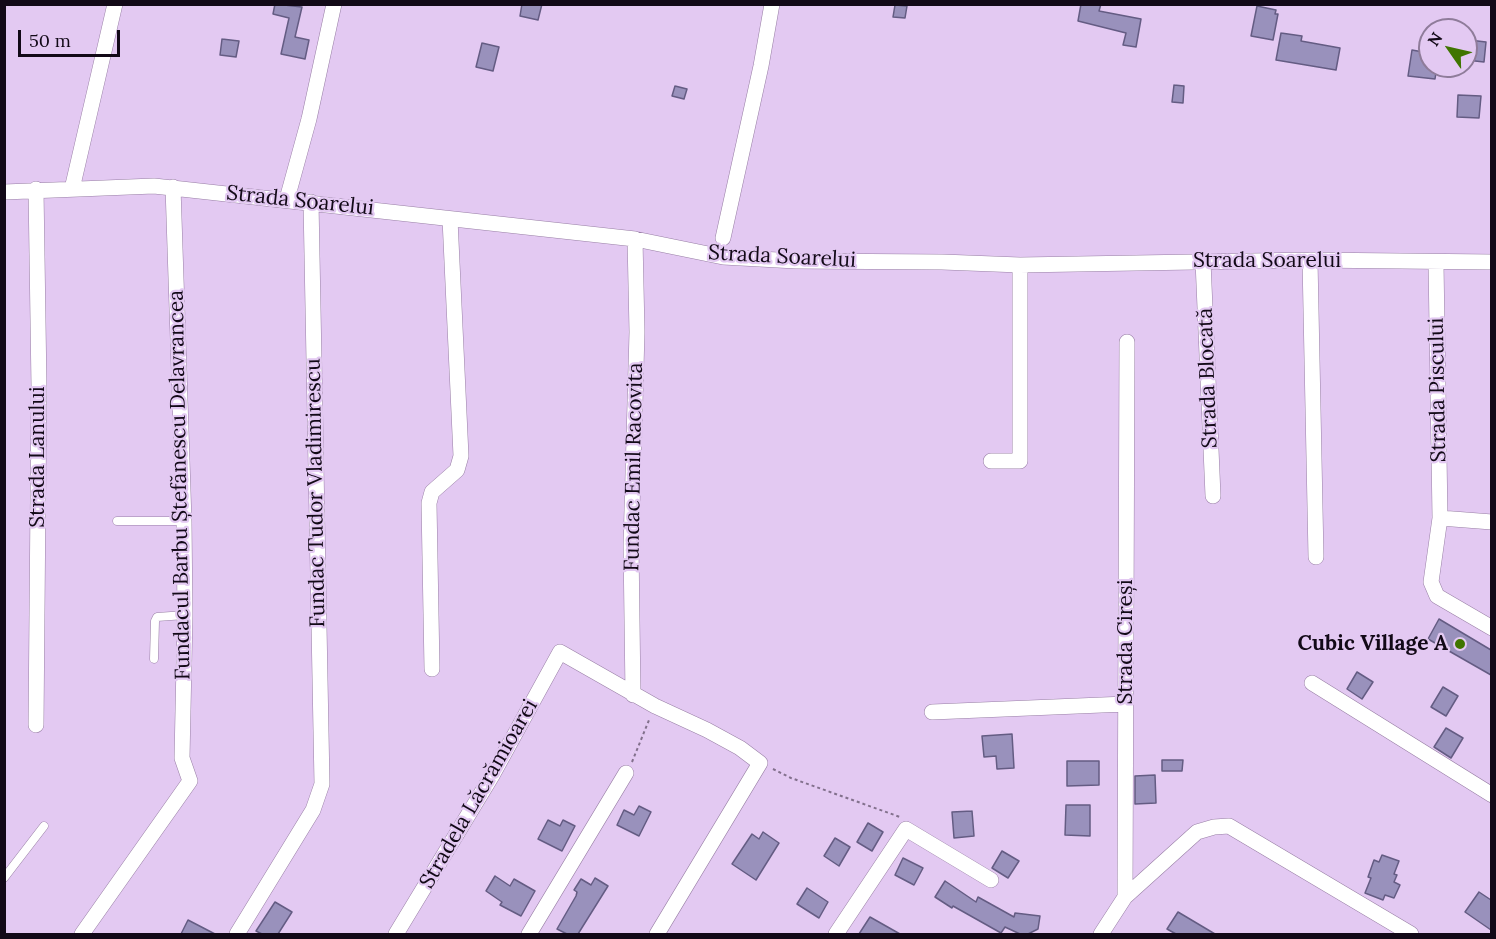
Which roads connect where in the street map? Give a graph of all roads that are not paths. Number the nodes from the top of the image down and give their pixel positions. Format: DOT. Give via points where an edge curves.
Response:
graph roads {
  1 [pos="115,4"];
  2 [pos="334,4"];
  3 [pos="772,4"];
  4 [pos="173,187"];
  5 [pos="36,189"];
  6 [pos="72,189"];
  7 [pos="4,192"];
  8 [pos="287,199"];
  9 [pos="310,202"];
  10 [pos="450,219"];
  11 [pos="723,238"];
  12 [pos="635,239"];
  13 [pos="1310,260"];
  14 [pos="1203,261"];
  15 [pos="1491,262"];
  16 [pos="1436,263"];
  17 [pos="1020,265"];
  18 [pos="1127,342"];
  19 [pos="991,461"];
  20 [pos="1213,495"];
  21 [pos="1440,518"];
  22 [pos="117,521"];
  23 [pos="184,521"];
  24 [pos="1491,522"];
  25 [pos="1316,557"];
  26 [pos="185,615"];
  27 [pos="1491,628"];
  28 [pos="154,659"];
  29 [pos="432,669"];
  30 [pos="1312,683"];
  31 [pos="633,695"];
  32 [pos="1126,704"];
  33 [pos="933,712"];
  34 [pos="36,725"];
  35 [pos="626,773"];
  36 [pos="1491,795"];
  37 [pos="44,826"];
  38 [pos="4,878"];
  39 [pos="991,880"];
  40 [pos="1125,897"];
  41 [pos="81,934"];
  42 [pos="237,934"];
  43 [pos="396,934"];
  44 [pos="529,934"];
  45 [pos="657,934"];
  46 [pos="836,934"];
  47 [pos="1101,934"];
  48 [pos="1412,934"];
  1 -- 6 [label="street"];
  2 -- 8 [label="street"];
  3 -- 11 [label="street"];
  4 -- 6 [label="street, Strada Soarelui"];
  4 -- 8 [label="street, Strada Soarelui"];
  4 -- 23 [label="street, Fundacul Barbu Ștefănescu Delavrancea"];
  5 -- 6 [label="street, Strada Soarelui"];
  5 -- 7 [label="street, Strada Soarelui"];
  5 -- 34 [label="street, Strada Lanului"];
  8 -- 9 [label="street, Strada Soarelui"];
  9 -- 10 [label="street, Strada Soarelui"];
  9 -- 42 [label="street, Fundac Tudor Vladimirescu" via="322,784 313,810"];
  10 -- 12 [label="street, Strada Soarelui"];
  10 -- 29 [label="street" via="461,456 457,470 432,492 429,504"];
  12 -- 17 [label="street, Strada Soarelui" via="723,257"];
  12 -- 31 [label="street, Fundac Emil Racovita"];
  13 -- 14 [label="street, Strada Soarelui"];
  13 -- 16 [label="street, Strada Soarelui"];
  13 -- 25 [label="street"];
  14 -- 17 [label="street, Strada Soarelui"];
  14 -- 20 [label="street, Strada Blocată"];
  15 -- 16 [label="street, Strada Soarelui"];
  16 -- 21 [label="street, Strada Piscului"];
  17 -- 19 [label="street" via="1020,461"];
  18 -- 32 [label="street, Strada Cireși"];
  21 -- 24 [label="street"];
  21 -- 27 [label="street, Strada Piscului" via="1431,582 1437,596"];
  22 -- 23 [label="lane"];
  23 -- 26 [label="street, Fundacul Barbu Ștefănescu Delavrancea"];
  26 -- 28 [label="lane" via="157,617"];
  26 -- 41 [label="street, Fundacul Barbu Ștefănescu Delavrancea" via="182,758 190,781"];
  30 -- 36 [label="street"];
  31 -- 43 [label="street, Stradela Lăcrămioarei" via="560,652 493,774"];
  31 -- 45 [label="street" via="707,730 760,763"];
  32 -- 33 [label="street"];
  32 -- 40 [label="street, Strada Cireși"];
  35 -- 44 [label="street"];
  37 -- 38 [label="lane"];
  39 -- 46 [label="street" via="906,829"];
  40 -- 47 [label="street"];
  40 -- 48 [label="street" via="1197,832 1229,826"];
}
